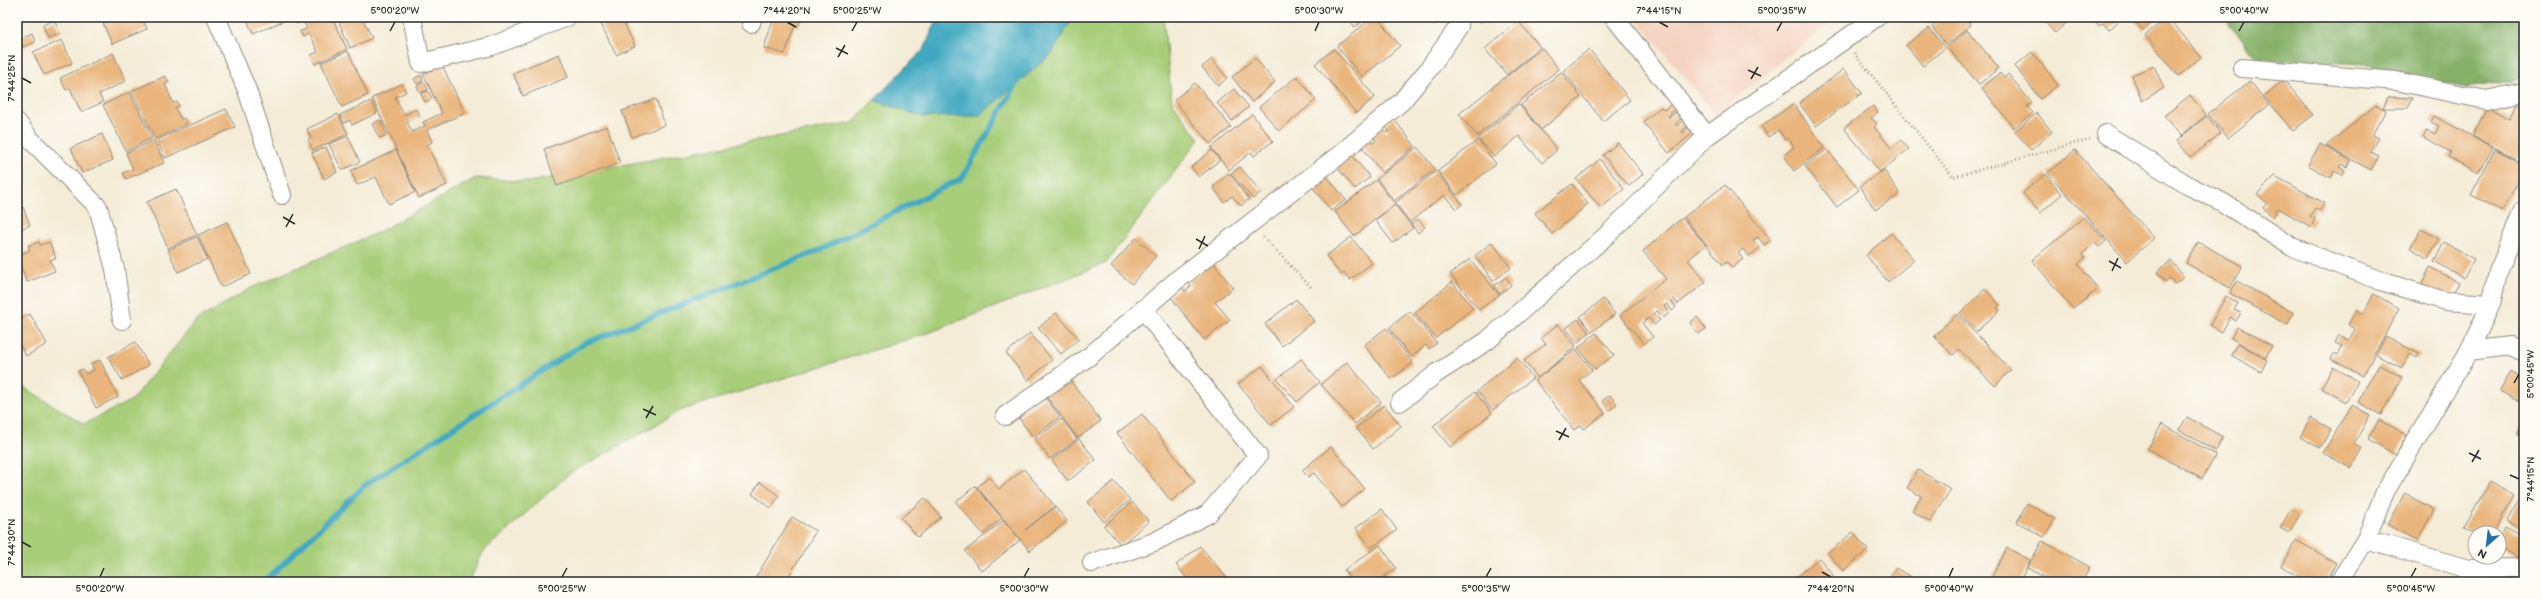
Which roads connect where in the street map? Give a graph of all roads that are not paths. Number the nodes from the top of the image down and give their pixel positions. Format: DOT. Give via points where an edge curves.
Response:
graph roads {
  1 [pos="216,17"];
  2 [pos="412,17"];
  3 [pos="567,17"];
  4 [pos="1614,17"];
  5 [pos="1877,17"];
  6 [pos="1459,26"];
  7 [pos="2242,68"];
  8 [pos="2524,92"];
  9 [pos="17,122"];
  10 [pos="2106,134"];
  11 [pos="1708,136"];
  12 [pos="282,195"];
  13 [pos="2524,210"];
  14 [pos="2491,304"];
  15 [pos="1143,309"];
  16 [pos="122,320"];
  17 [pos="2469,351"];
  18 [pos="2524,352"];
  19 [pos="1400,402"];
  20 [pos="1005,416"];
  21 [pos="2366,538"];
  22 [pos="1092,564"];
  23 [pos="2520,572"];
  24 [pos="2339,582"];
  1 -- 12 [label="street" via="247,90"];
  2 -- 3 [label="street" via="421,63 492,46"];
  4 -- 11 [label="street"];
  5 -- 11 [label="street"];
  6 -- 15 [label="street" via="1428,70 1401,102 1338,156"];
  7 -- 8 [label="street" via="2396,81 2486,100"];
  9 -- 16 [label="street" via="30,139 98,207 115,269"];
  10 -- 14 [label="street" via="2189,186 2222,202 2292,247 2382,281 2445,301"];
  11 -- 19 [label="street" via="1608,234 1487,341 1437,373"];
  13 -- 14 [label="street" via="2498,272"];
  14 -- 17 [label="street"];
  15 -- 20 [label="street" via="1091,355"];
  15 -- 22 [label="street" via="1258,456 1208,514 1154,542"];
  17 -- 18 [label="street" via="2510,346"];
  17 -- 21 [label="street" via="2385,492"];
  21 -- 23 [label="street" via="2468,569"];
  21 -- 24 [label="street"];
}
